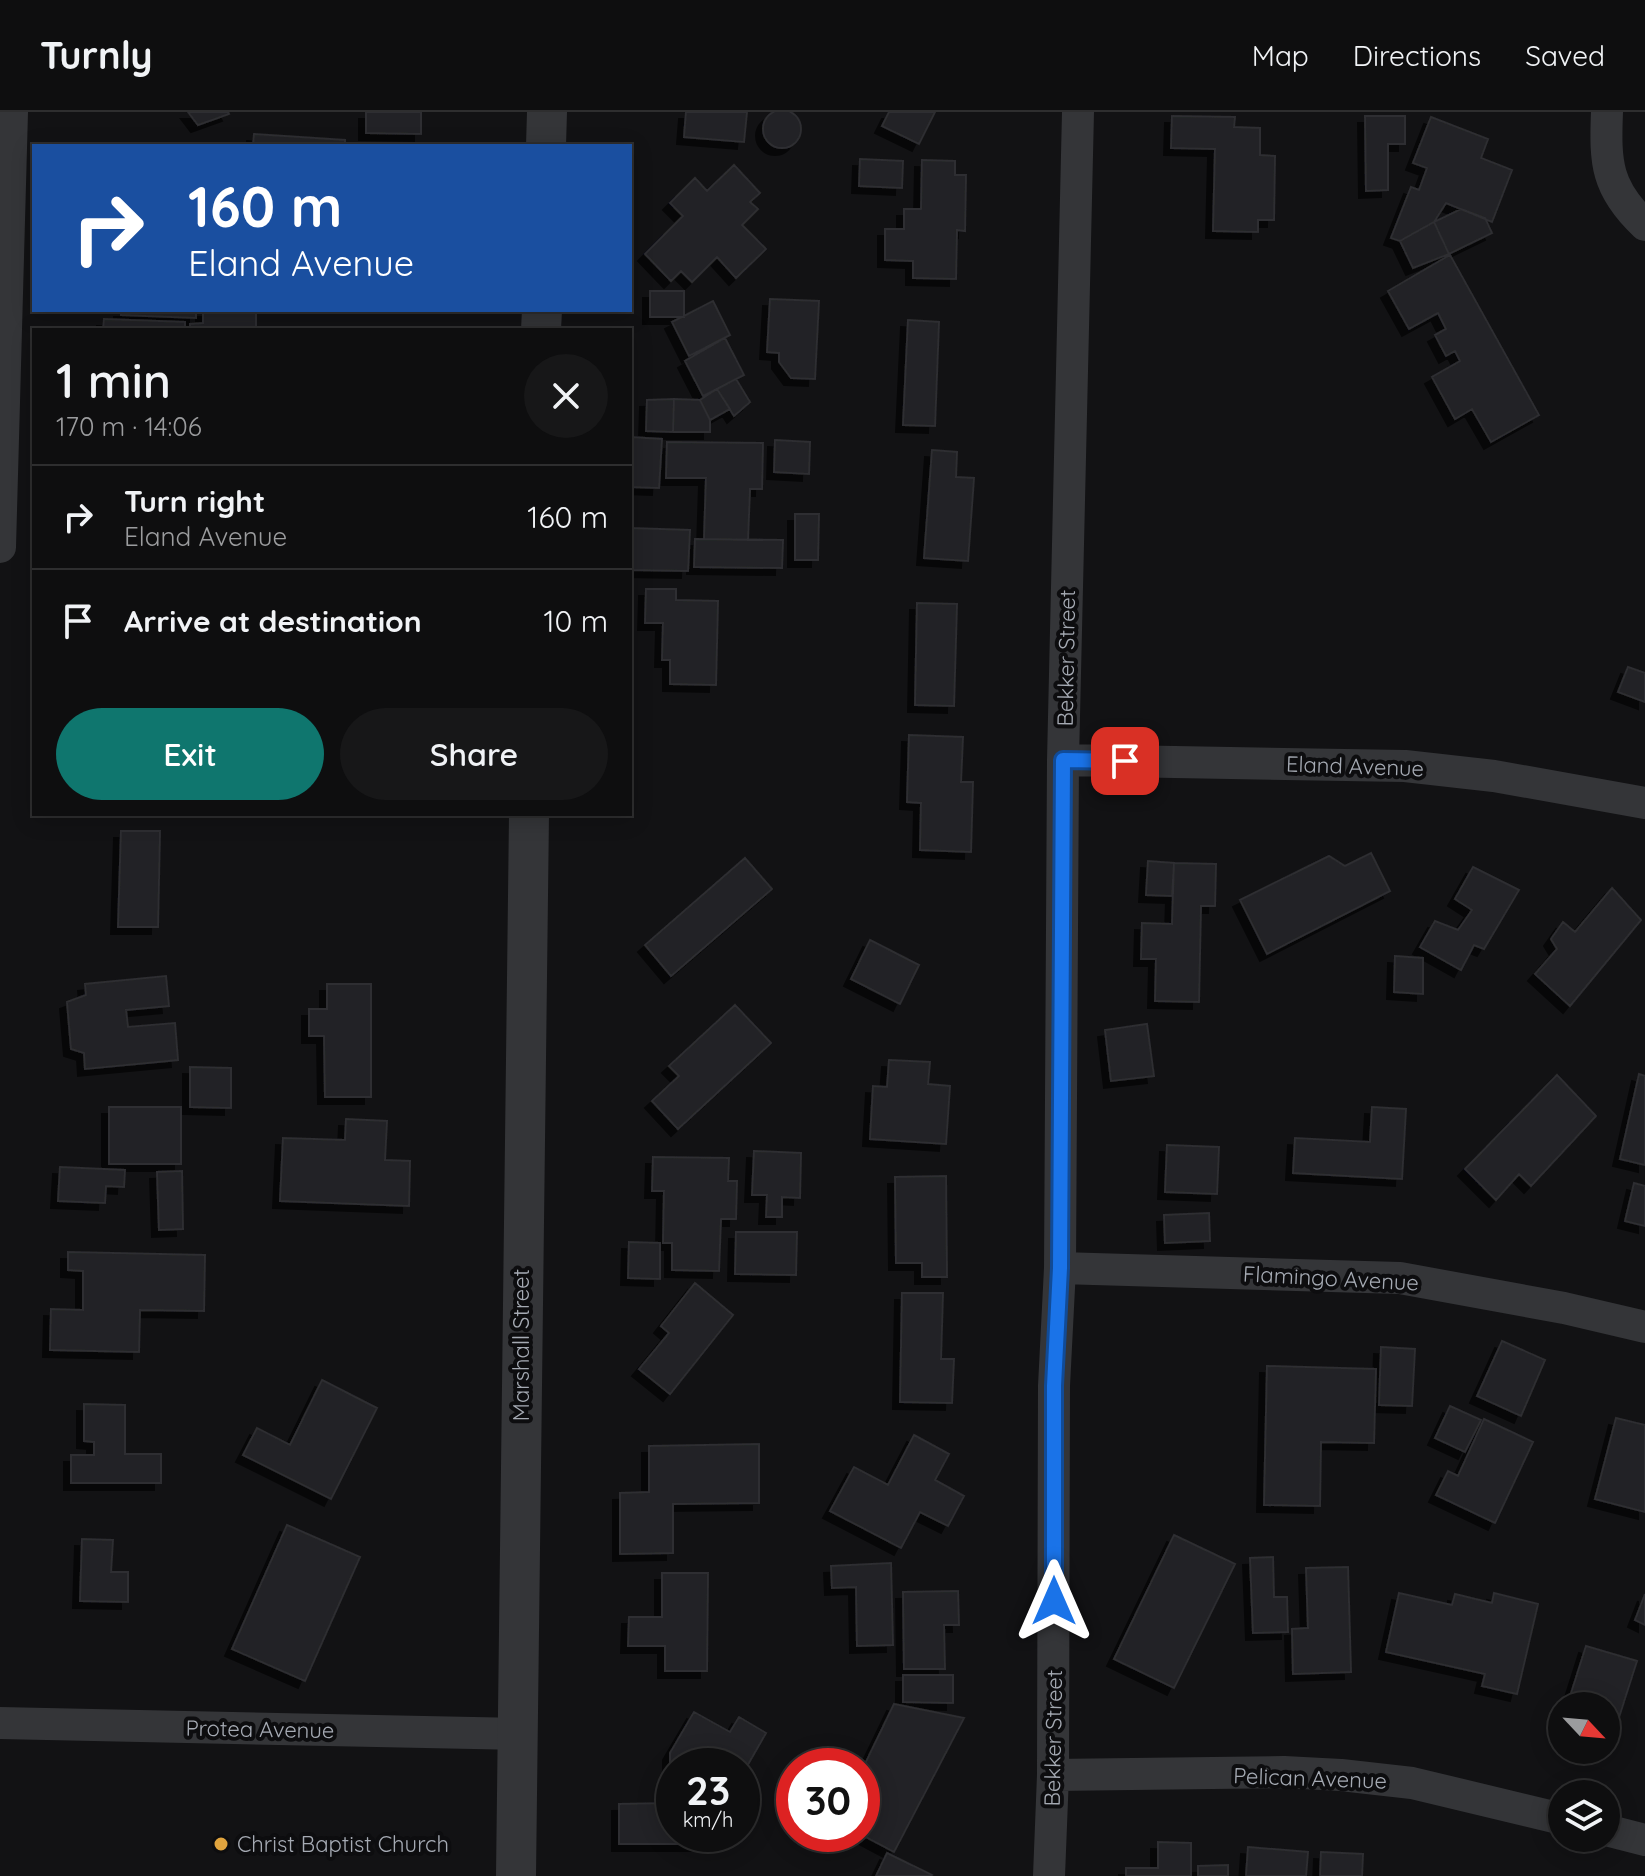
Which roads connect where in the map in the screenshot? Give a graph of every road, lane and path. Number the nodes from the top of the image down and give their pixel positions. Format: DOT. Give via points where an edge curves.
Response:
graph roads {
  1 [pos="12,112"];
  2 [pos="547,112"];
  3 [pos="1078,112"];
  4 [pos="1607,112"];
  5 [pos="546,144"];
  6 [pos="1645,225"];
  7 [pos="4,233"];
  8 [pos="0,547"];
  9 [pos="1063,760"];
  10 [pos="1645,803"];
  11 [pos="529,816"];
  12 [pos="1060,1268"];
  13 [pos="1645,1327"];
  14 [pos="0,1723"];
  15 [pos="519,1734"];
  16 [pos="1053,1775"];
  17 [pos="1548,1816"];
  18 [pos="1620,1834"];
  19 [pos="1645,1840"];
  20 [pos="516,1876"];
  21 [pos="1049,1876"];
  1 -- 7 [label="street"];
  2 -- 5 [label="street"];
  3 -- 9 [label="street, Bekker Street"];
  4 -- 6 [label="street" via="1610,176 1625,206"];
  7 -- 8 [label="street"];
  9 -- 10 [label="street, Eland Avenue" via="1405,766"];
  9 -- 12 [label="street, Bekker Street"];
  11 -- 15 [label="street, Marshall Street"];
  12 -- 13 [label="street, Flamingo Avenue" via="1400,1278"];
  12 -- 16 [label="street, Bekker Street" via="1054,1386"];
  14 -- 15 [label="street, Protea Avenue"];
  15 -- 20 [label="street, Marshall Street"];
  16 -- 17 [label="street, Pelican Avenue" via="1341,1775 1412,1783"];
  16 -- 21 [label="street, Bekker Street"];
  18 -- 19 [label="street"];
}
